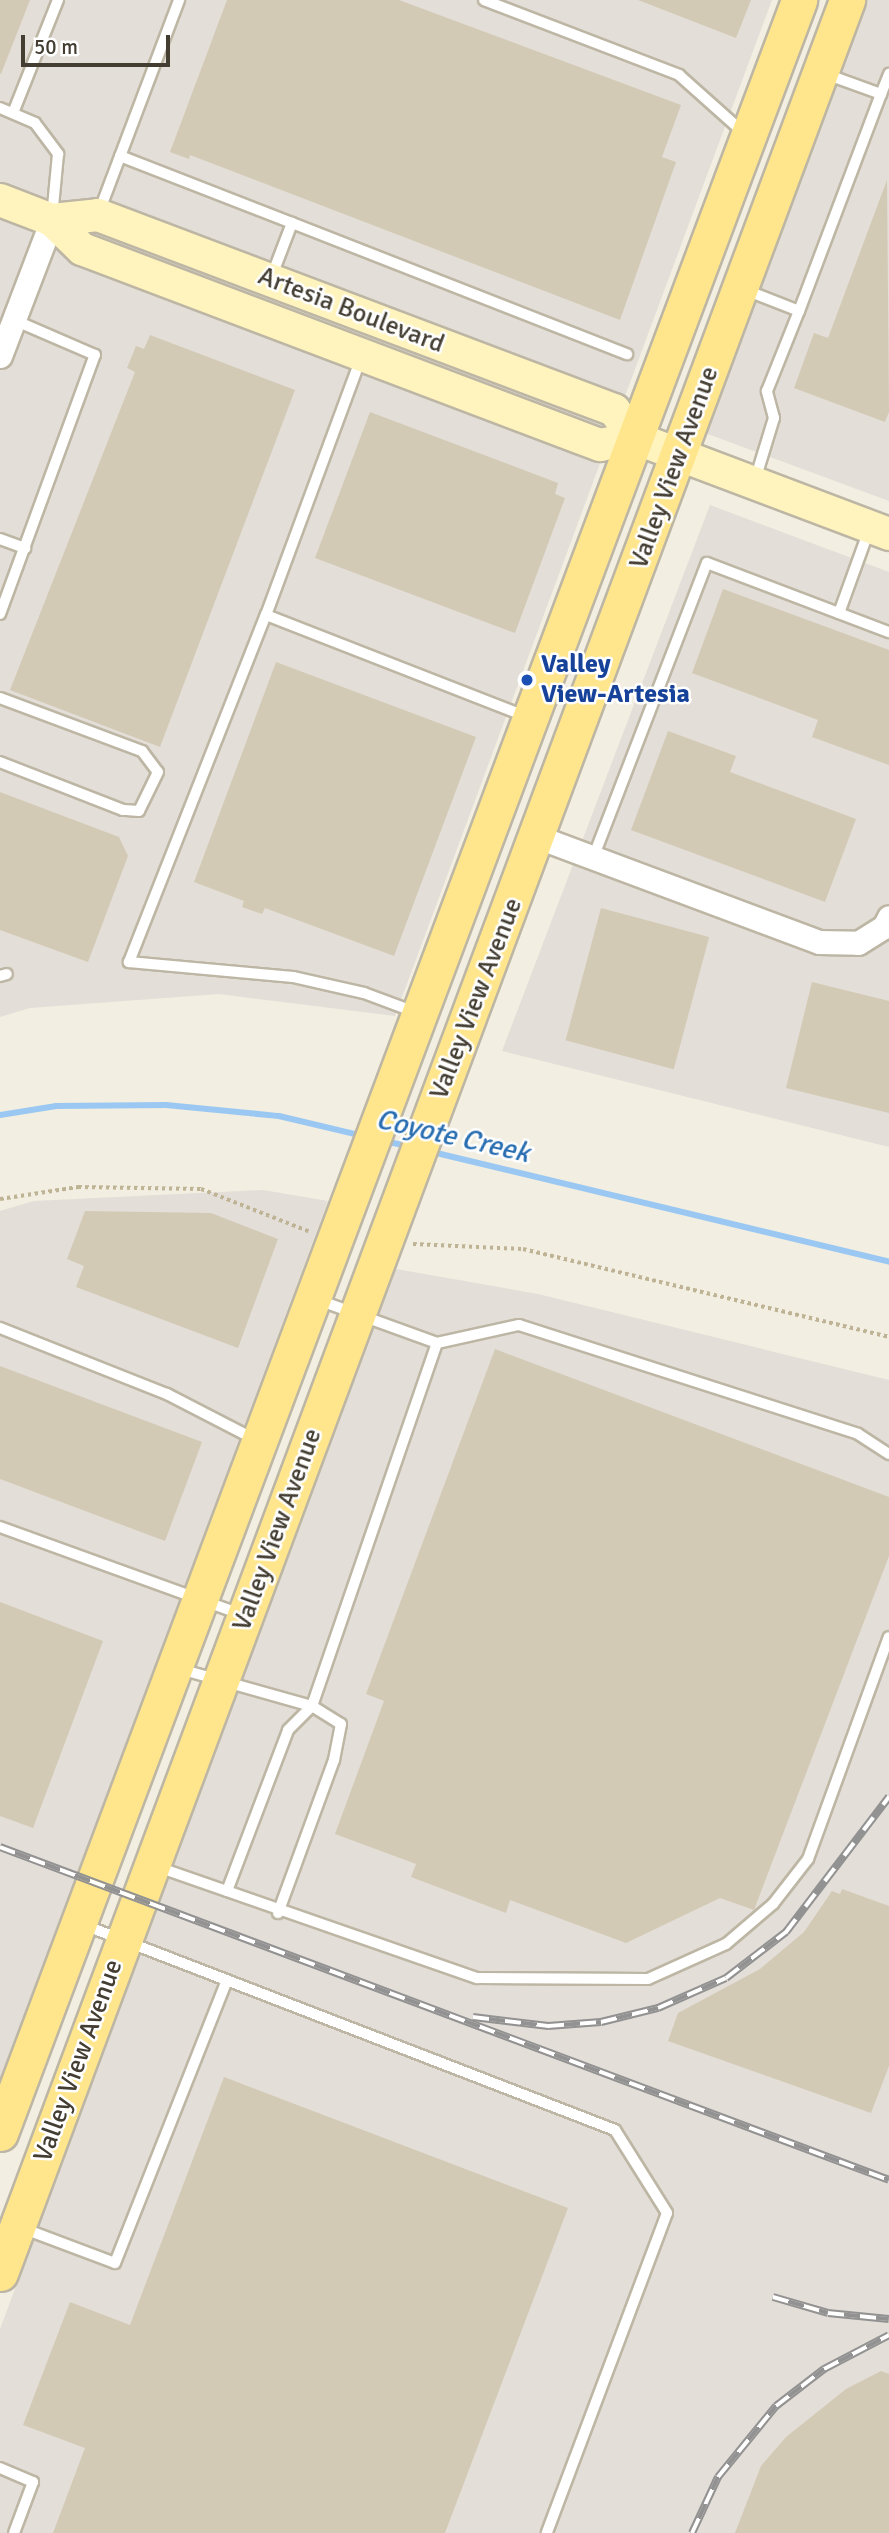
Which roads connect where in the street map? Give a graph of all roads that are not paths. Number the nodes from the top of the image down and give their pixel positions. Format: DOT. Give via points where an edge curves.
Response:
graph roads {
  1 [pos="58,0"];
  2 [pos="179,0"];
  3 [pos="484,0"];
  4 [pos="799,0"];
  5 [pos="847,0"];
  6 [pos="777,57"];
  7 [pos="820,72"];
  8 [pos="889,74"];
  9 [pos="881,94"];
  10 [pos="0,108"];
  11 [pos="13,113"];
  12 [pos="748,136"];
  13 [pos="120,156"];
  14 [pos="0,200"];
  15 [pos="98,215"];
  16 [pos="52,220"];
  17 [pos="292,223"];
  18 [pos="270,280"];
  19 [pos="740,288"];
  20 [pos="799,311"];
  21 [pos="14,320"];
  22 [pos="627,354"];
  23 [pos="362,355"];
  24 [pos="0,356"];
  25 [pos="635,438"];
  26 [pos="679,456"];
  27 [pos="754,484"];
  28 [pos="880,531"];
  29 [pos="0,539"];
  30 [pos="25,548"];
  31 [pos="839,613"];
  32 [pos="0,614"];
  33 [pos="266,615"];
  34 [pos="889,632"];
  35 [pos="0,698"];
  36 [pos="531,718"];
  37 [pos="0,762"];
  38 [pos="538,837"];
  39 [pos="593,858"];
  40 [pos="889,917"];
  41 [pos="421,1014"];
  42 [pos="312,1298"];
  43 [pos="358,1314"];
  44 [pos="0,1328"];
  45 [pos="437,1343"];
  46 [pos="259,1442"];
  47 [pos="889,1454"];
  48 [pos="0,1527"];
  49 [pos="199,1600"];
  50 [pos="246,1616"];
  51 [pos="889,1637"];
  52 [pos="174,1667"];
  53 [pos="221,1682"];
  54 [pos="312,1706"];
  55 [pos="153,1865"];
  56 [pos="227,1891"];
  57 [pos="278,1913"];
  58 [pos="78,1923"];
  59 [pos="125,1940"];
  60 [pos="227,1980"];
  61 [pos="0,2133"];
  62 [pos="9,2223"];
  63 [pos="0,2273"];
  64 [pos="0,2468"];
  65 [pos="14,2533"];
  66 [pos="547,2533"];
  1 -- 11 [label="lane"];
  2 -- 13 [label="lane"];
  3 -- 12 [label="lane" via="679,75"];
  4 -- 6 [label="main road, Valley View Avenue"];
  5 -- 7 [label="main road, Valley View Avenue"];
  6 -- 7 [label="main road"];
  6 -- 12 [label="main road, Valley View Avenue"];
  7 -- 9 [label="lane"];
  7 -- 19 [label="main road, Valley View Avenue"];
  8 -- 9 [label="lane"];
  9 -- 20 [label="lane"];
  10 -- 11 [label="lane"];
  11 -- 16 [label="lane" via="35,122 58,154"];
  12 -- 25 [label="main road, Valley View Avenue"];
  13 -- 15 [label="lane"];
  13 -- 17 [label="lane"];
  14 -- 16 [label="main road, Artesia Boulevard"];
  15 -- 16 [label="main road, Artesia Boulevard"];
  15 -- 18 [label="main road, Artesia Boulevard"];
  16 -- 21 [label="street"];
  16 -- 23 [label="main road, Artesia Boulevard" via="82,249"];
  17 -- 18 [label="lane"];
  17 -- 22 [label="lane"];
  18 -- 25 [label="main road, Artesia Boulevard" via="614,410"];
  19 -- 20 [label="lane"];
  19 -- 26 [label="main road, Valley View Avenue"];
  20 -- 27 [label="lane" via="767,391 774,418"];
  21 -- 24 [label="street"];
  21 -- 30 [label="lane" via="95,355"];
  23 -- 25 [label="main road, Artesia Boulevard" via="600,445"];
  23 -- 33 [label="lane"];
  25 -- 26 [label="main road"];
  25 -- 36 [label="main road, Valley View Avenue"];
  26 -- 27 [label="main road"];
  26 -- 38 [label="main road, Valley View Avenue"];
  27 -- 28 [label="main road"];
  28 -- 31 [label="lane"];
  29 -- 30 [label="lane"];
  30 -- 32 [label="lane"];
  31 -- 34 [label="lane"];
  31 -- 39 [label="lane" via="707,563"];
  33 -- 36 [label="lane"];
  33 -- 41 [label="lane" via="129,962 293,977 364,993"];
  35 -- 37 [label="lane" via="142,751 158,772 139,811 123,810"];
  36 -- 41 [label="main road, Valley View Avenue"];
  38 -- 39 [label="street"];
  38 -- 43 [label="main road, Valley View Avenue"];
  39 -- 40 [label="street" via="819,942 858,943 884,928"];
  41 -- 42 [label="main road, Valley View Avenue"];
  42 -- 43 [label="lane"];
  42 -- 46 [label="main road, Valley View Avenue"];
  43 -- 45 [label="lane"];
  43 -- 50 [label="main road, Valley View Avenue"];
  44 -- 46 [label="lane" via="167,1394"];
  45 -- 47 [label="lane" via="519,1325 859,1434"];
  45 -- 54 [label="lane"];
  46 -- 49 [label="main road, Valley View Avenue"];
  48 -- 49 [label="lane"];
  49 -- 50 [label="lane"];
  49 -- 52 [label="main road, Valley View Avenue"];
  50 -- 53 [label="main road, Valley View Avenue"];
  51 -- 57 [label="lane" via="808,1859 773,1904 715,1949 648,1979 477,1978 365,1935"];
  52 -- 53 [label="lane"];
  52 -- 58 [label="main road, Valley View Avenue"];
  53 -- 54 [label="lane"];
  53 -- 55 [label="main road, Valley View Avenue"];
  54 -- 56 [label="lane" via="288,1730"];
  54 -- 57 [label="lane" via="341,1724 334,1760"];
  55 -- 56 [label="lane"];
  55 -- 59 [label="main road, Valley View Avenue"];
  56 -- 57 [label="lane"];
  58 -- 59 [label="lane"];
  58 -- 61 [label="main road, Valley View Avenue"];
  59 -- 60 [label="lane"];
  59 -- 62 [label="main road, Valley View Avenue"];
  60 -- 62 [label="lane" via="114,2263"];
  60 -- 66 [label="lane" via="615,2130 667,2213"];
  62 -- 63 [label="main road, Valley View Avenue"];
  64 -- 65 [label="lane" via="33,2482"];
}
